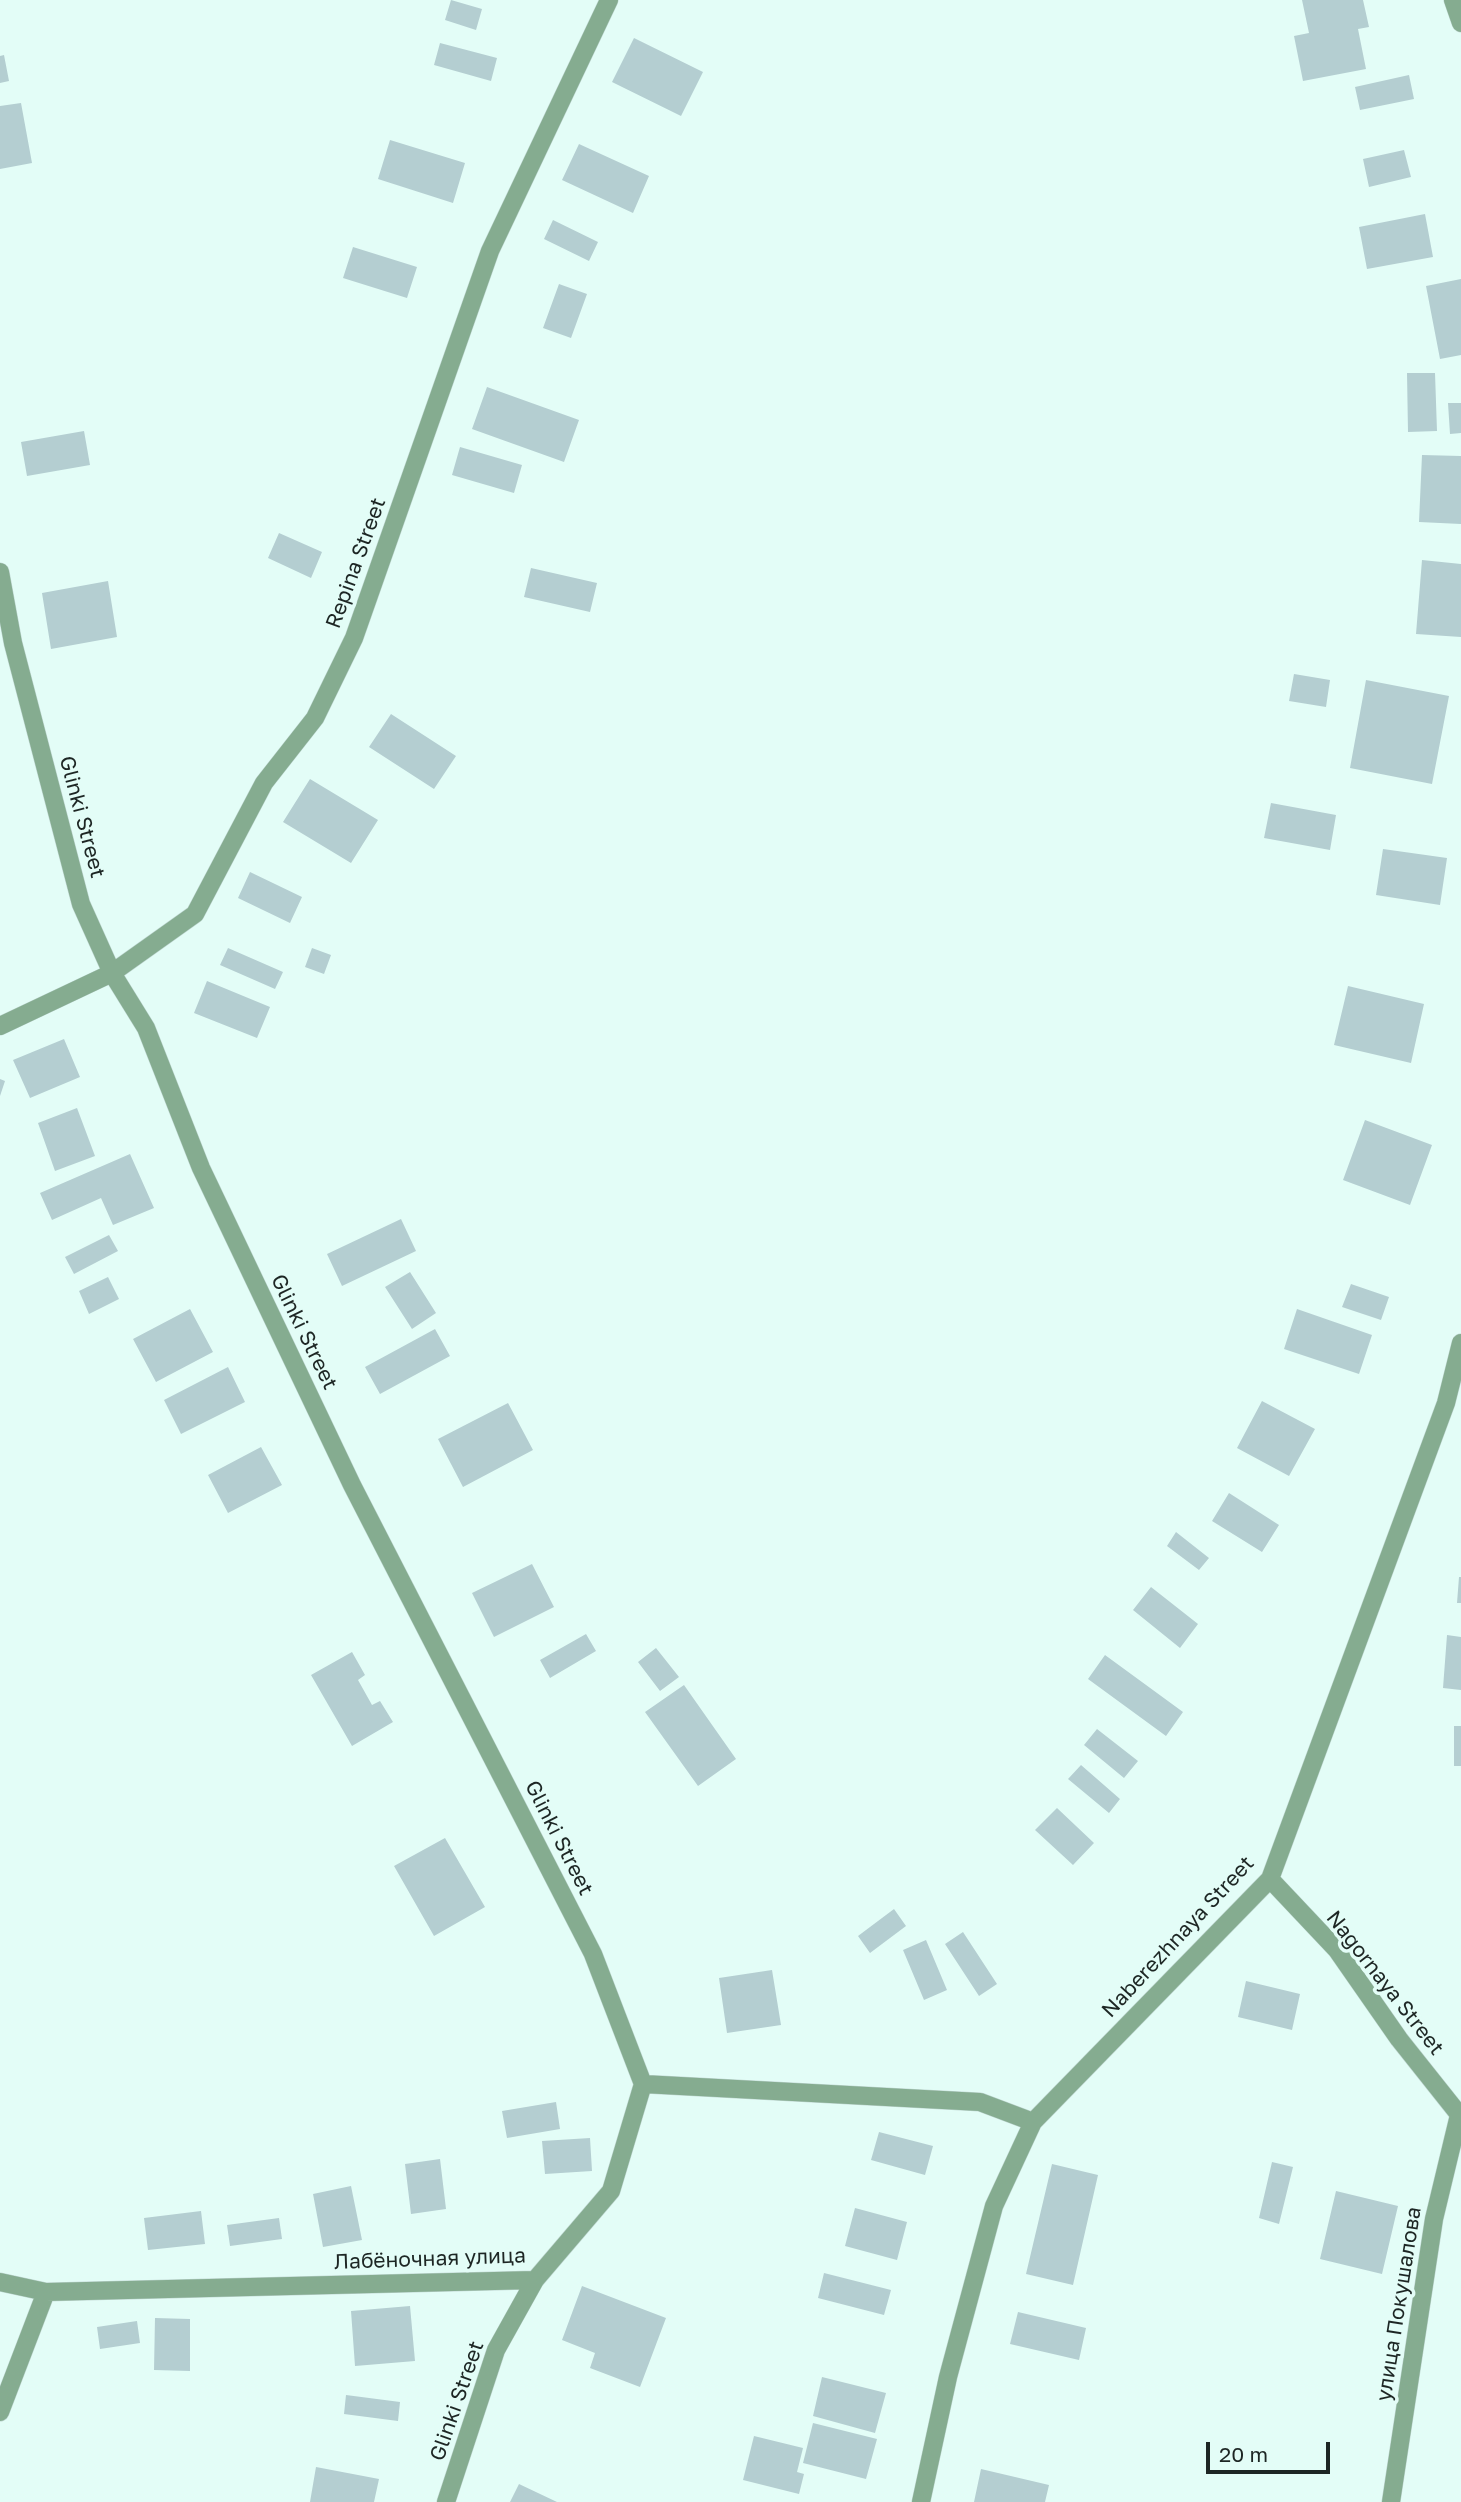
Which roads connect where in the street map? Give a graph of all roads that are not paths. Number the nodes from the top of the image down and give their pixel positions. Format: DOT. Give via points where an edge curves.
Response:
graph roads {
  1 [pos="610,0"];
  2 [pos="1453,0"];
  3 [pos="1461,23"];
  4 [pos="0,572"];
  5 [pos="112,973"];
  6 [pos="0,1026"];
  7 [pos="1461,1343"];
  8 [pos="1270,1879"];
  9 [pos="643,2084"];
  10 [pos="1460,2116"];
  11 [pos="1032,2122"];
  12 [pos="535,2280"];
  13 [pos="0,2282"];
  14 [pos="46,2292"];
  15 [pos="0,2412"];
  16 [pos="446,2502"];
  17 [pos="921,2502"];
  18 [pos="1391,2502"];
  1 -- 5 [label="street, Repina Street" via="490,251 354,638 315,718 264,783 195,914"];
  2 -- 3 [label="street"];
  4 -- 5 [label="street, Glinki Street" via="13,643 81,904"];
  5 -- 6 [label="street, Repina Street"];
  5 -- 9 [label="street, Glinki Street" via="146,1028 201,1168 352,1485 593,1954"];
  7 -- 8 [label="street, Naberezhnaya Street" via="1446,1403"];
  8 -- 10 [label="street, Nagornaya Street" via="1337,1950"];
  8 -- 11 [label="street, Naberezhnaya Street"];
  9 -- 11 [label="street" via="980,2102"];
  9 -- 12 [label="street, Лабёночная улица" via="611,2191"];
  10 -- 18 [label="street, улица Покушалова" via="1434,2219"];
  11 -- 17 [label="street, Naberezhnaya Street" via="995,2206 948,2377"];
  12 -- 14 [label="street, Лабёночная улица"];
  12 -- 16 [label="street, Glinki Street" via="496,2350"];
  13 -- 14 [label="street, Лабёночная улица"];
  14 -- 15 [label="street"];
}
